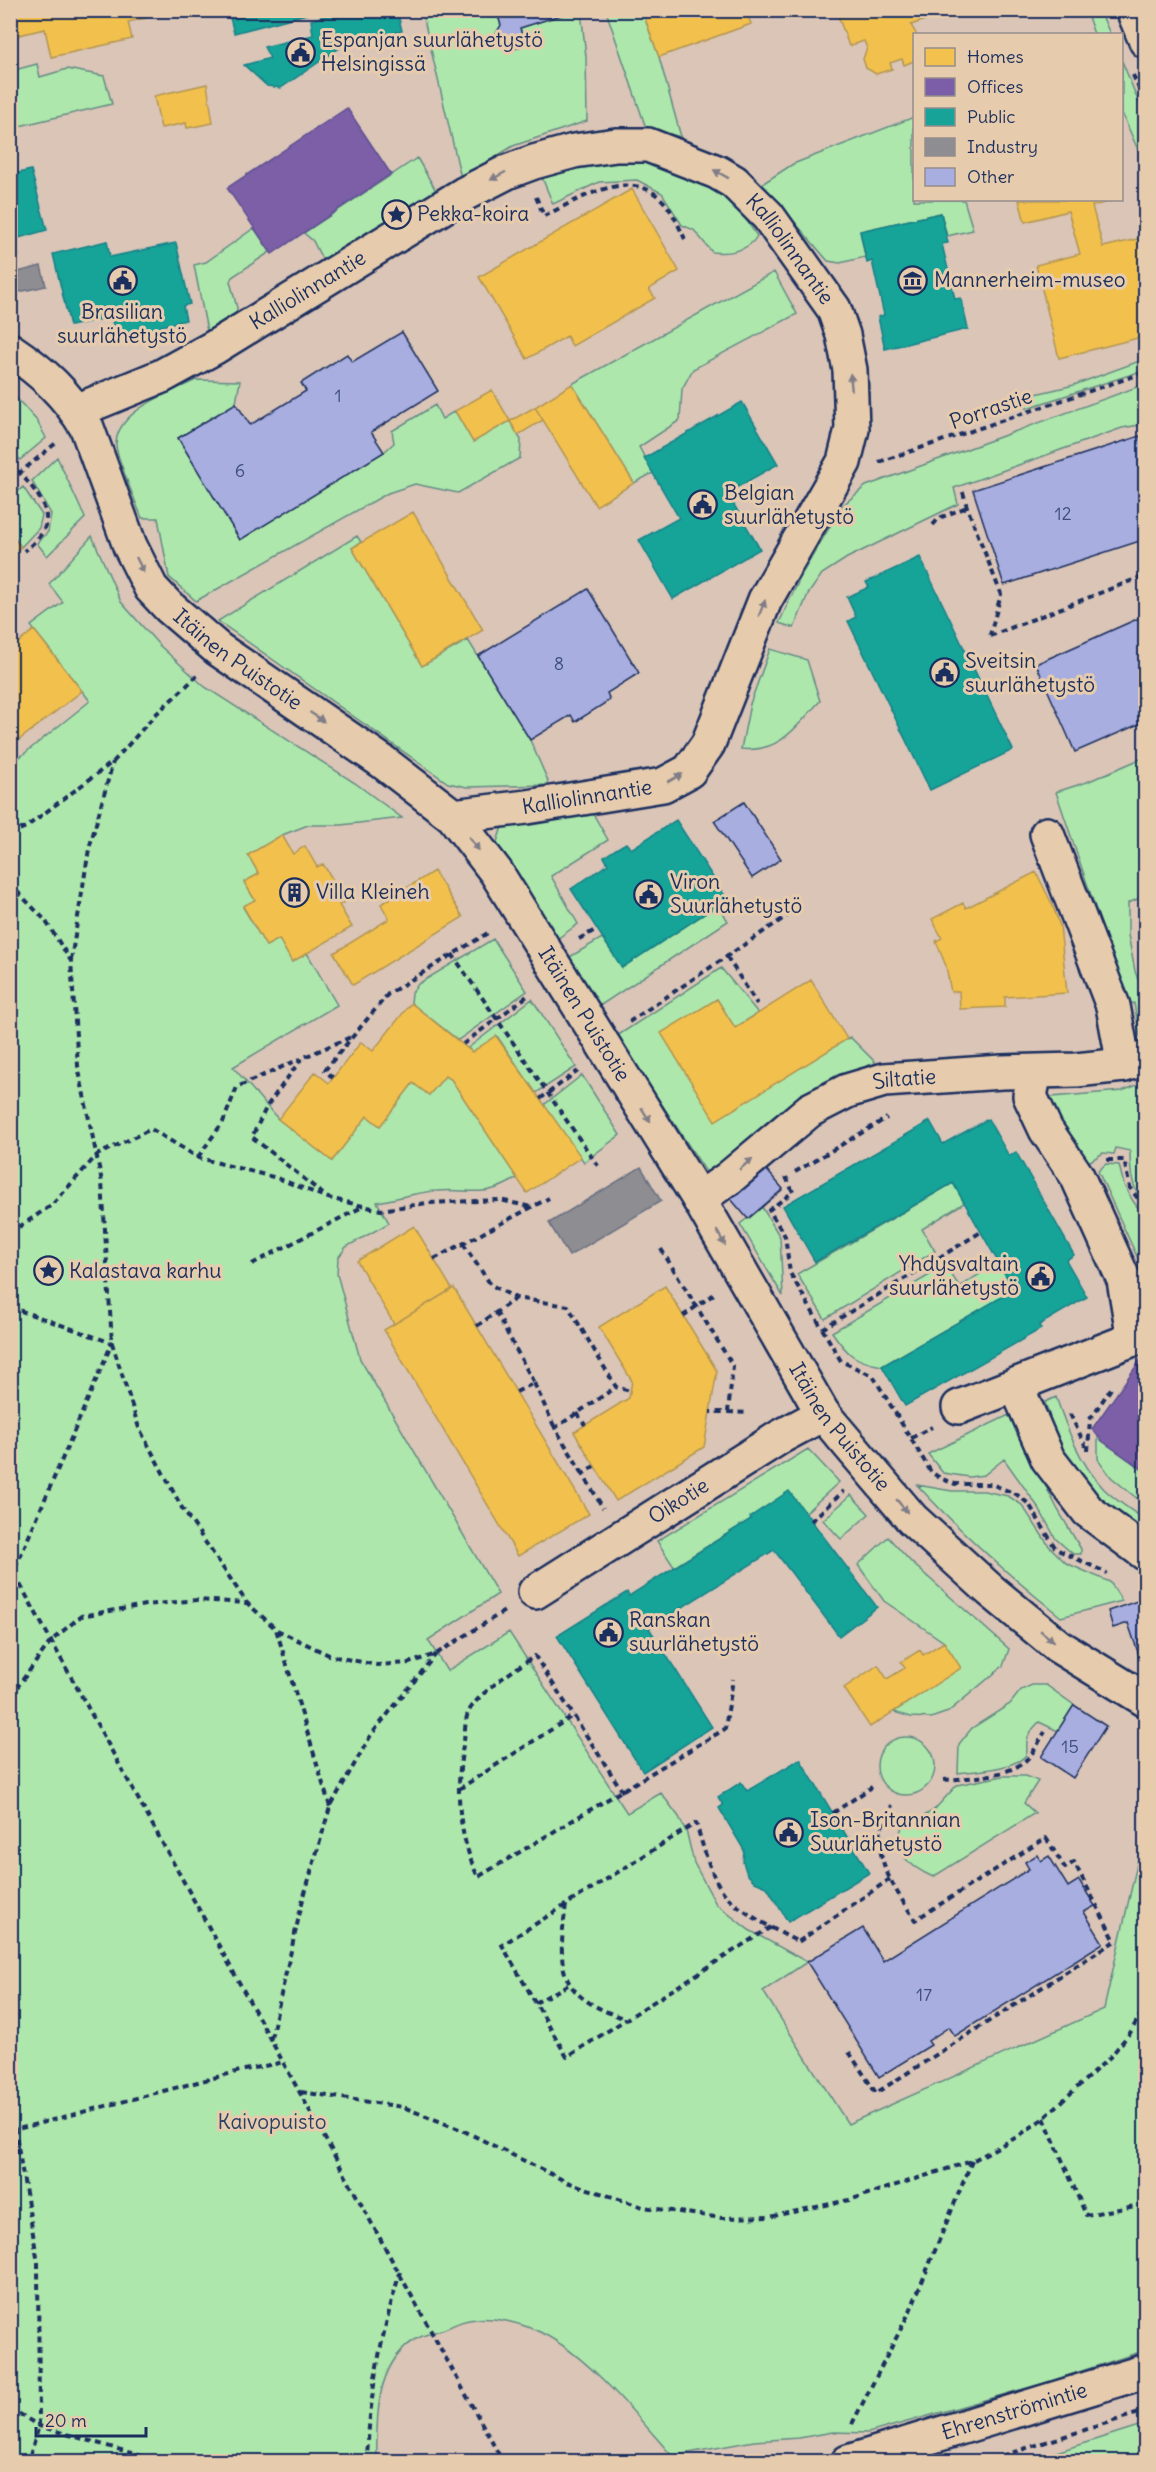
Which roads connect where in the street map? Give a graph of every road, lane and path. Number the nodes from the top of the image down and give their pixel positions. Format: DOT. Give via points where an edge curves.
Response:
graph roads {
  1 [pos="1133,10"];
  2 [pos="1146,41"];
  3 [pos="521,167"];
  4 [pos="685,239"];
  5 [pos="10,350"];
  6 [pos="1146,372"];
  7 [pos="76,411"];
  8 [pos="59,440"];
  9 [pos="844,462"];
  10 [pos="10,463"];
  11 [pos="20,474"];
  12 [pos="10,481"];
  13 [pos="963,492"];
  14 [pos="967,507"];
  15 [pos="933,525"];
  16 [pos="24,552"];
  17 [pos="1146,575"];
  18 [pos="218,649"];
  19 [pos="114,761"];
  20 [pos="453,816"];
  21 [pos="10,834"];
  22 [pos="1047,834"];
  23 [pos="10,884"];
  24 [pos="787,916"];
  25 [pos="493,929"];
  26 [pos="597,929"];
  27 [pos="582,938"];
  28 [pos="452,954"];
  29 [pos="727,957"];
  30 [pos="71,961"];
  31 [pos="533,992"];
  32 [pos="757,1004"];
  33 [pos="496,1019"];
  34 [pos="353,1036"];
  35 [pos="463,1044"];
  36 [pos="592,1054"];
  37 [pos="302,1058"];
  38 [pos="1135,1061"];
  39 [pos="1035,1072"];
  40 [pos="333,1078"];
  41 [pos="548,1094"];
  42 [pos="540,1099"];
  43 [pos="893,1115"];
  44 [pos="97,1155"];
  45 [pos="198,1157"];
  46 [pos="1103,1160"];
  47 [pos="598,1166"];
  48 [pos="328,1198"];
  49 [pos="549,1198"];
  50 [pos="699,1199"];
  51 [pos="363,1206"];
  52 [pos="531,1207"];
  53 [pos="1146,1209"];
  54 [pos="981,1232"];
  55 [pos="10,1233"];
  56 [pos="464,1244"];
  57 [pos="661,1249"];
  58 [pos="434,1259"];
  59 [pos="252,1264"];
  60 [pos="721,1289"];
  61 [pos="516,1298"];
  62 [pos="696,1306"];
  63 [pos="10,1307"];
  64 [pos="496,1312"];
  65 [pos="683,1316"];
  66 [pos="477,1326"];
  67 [pos="822,1329"];
  68 [pos="1140,1336"];
  69 [pos="112,1343"];
  70 [pos="1050,1372"];
  71 [pos="1118,1381"];
  72 [pos="534,1383"];
  73 [pos="1016,1385"];
  74 [pos="616,1387"];
  75 [pos="630,1391"];
  76 [pos="516,1392"];
  77 [pos="959,1407"];
  78 [pos="710,1412"];
  79 [pos="577,1413"];
  80 [pos="823,1414"];
  81 [pos="585,1425"];
  82 [pos="555,1428"];
  83 [pos="1088,1452"];
  84 [pos="1093,1460"];
  85 [pos="594,1466"];
  86 [pos="583,1474"];
  87 [pos="846,1489"];
  88 [pos="604,1511"];
  89 [pos="812,1521"];
  90 [pos="1146,1554"];
  91 [pos="10,1566"];
  92 [pos="13,1571"];
  93 [pos="1117,1578"];
  94 [pos="535,1592"];
  95 [pos="247,1603"];
  96 [pos="276,1629"];
  97 [pos="51,1641"];
  98 [pos="436,1654"];
  99 [pos="733,1679"];
  100 [pos="10,1697"];
  101 [pos="1146,1700"];
  102 [pos="574,1715"];
  103 [pos="1045,1732"];
  104 [pos="944,1780"];
  105 [pos="873,1787"];
  106 [pos="459,1789"];
  107 [pos="623,1792"];
  108 [pos="892,1805"];
  109 [pos="330,1807"];
  110 [pos="833,1813"];
  111 [pos="890,1879"];
  112 [pos="566,1904"];
  113 [pos="771,1927"];
  114 [pos="570,1984"];
  115 [pos="536,2003"];
  116 [pos="1146,2005"];
  117 [pos="626,2019"];
  118 [pos="271,2038"];
  119 [pos="849,2052"];
  120 [pos="284,2062"];
  121 [pos="301,2092"];
  122 [pos="10,2118"];
  123 [pos="1044,2118"];
  124 [pos="13,2130"];
  125 [pos="972,2161"];
  126 [pos="1146,2204"];
  127 [pos="400,2272"];
  128 [pos="1146,2371"];
  129 [pos="10,2408"];
  130 [pos="1146,2411"];
  131 [pos="39,2426"];
  132 [pos="849,2461"];
  133 [pos="28,2462"];
  134 [pos="162,2462"];
  135 [pos="367,2462"];
  136 [pos="503,2462"];
  137 [pos="982,2462"];
  1 -- 2 [label="street"];
  3 -- 4 [label="path" via="544,216 600,189 638,186 652,190 666,203"];
  3 -- 7 [label="street, Kalliolinnantie, one-way" via="464,194 215,347 162,376"];
  9 -- 3 [label="street, Kalliolinnantie, one-way" via="852,429 852,393 843,335 834,309 768,216 734,182 648,145 574,151"];
  5 -- 7 [label="street, Itäinen Puistotie" via="59,388"];
  6 -- 9 [label="path, Porrastie" via="882,462"];
  7 -- 18 [label="street, Itäinen Puistotie, one-way" via="87,428 130,546 151,588"];
  8 -- 11 [label="path"];
  20 -- 9 [label="street, Kalliolinnantie, one-way" via="663,785 689,771 708,744 765,600"];
  10 -- 11 [label="path"];
  11 -- 12 [label="path"];
  11 -- 16 [label="path" via="39,497 46,513 44,530"];
  13 -- 14 [label="path"];
  14 -- 15 [label="path" via="939,518"];
  14 -- 17 [label="path" via="1000,594 990,636"];
  18 -- 19 [label="path" via="200,673"];
  18 -- 20 [label="street, Itäinen Puistotie, one-way" via="383,762"];
  19 -- 21 [label="path" via="26,827"];
  19 -- 30 [label="path" via="89,849"];
  20 -- 36 [label="street, Itäinen Puistotie, one-way" via="496,872"];
  22 -- 38 [label="street"];
  23 -- 30 [label="path" via="45,920"];
  24 -- 29 [label="path"];
  25 -- 28 [label="path"];
  26 -- 27 [label="path"];
  28 -- 33 [label="path"];
  28 -- 34 [label="path" via="388,994"];
  29 -- 32 [label="path"];
  29 -- 36 [label="path"];
  30 -- 44 [label="path" via="78,1066"];
  31 -- 33 [label="path"];
  33 -- 35 [label="path"];
  33 -- 41 [label="path"];
  34 -- 37 [label="path"];
  34 -- 40 [label="path" via="325,1070"];
  36 -- 41 [label="path"];
  36 -- 50 [label="street, Itäinen Puistotie, one-way"];
  37 -- 45 [label="path" via="237,1088 223,1122"];
  37 -- 48 [label="path" via="267,1106 252,1137"];
  38 -- 39 [label="street, Siltatie"];
  50 -- 39 [label="street, Siltatie, one-way" via="810,1110 848,1090 884,1080"];
  39 -- 68 [label="street" via="1030,1096 1046,1130 1077,1176 1124,1280"];
  41 -- 42 [label="path"];
  41 -- 47 [label="path"];
  43 -- 67 [label="path" via="785,1178 793,1192 769,1210 785,1236 790,1273"];
  44 -- 45 [label="path" via="151,1129"];
  44 -- 55 [label="path" via="52,1205"];
  44 -- 69 [label="path"];
  45 -- 48 [label="path" via="277,1178"];
  46 -- 53 [label="path" via="1124,1160 1130,1188"];
  48 -- 51 [label="path"];
  49 -- 52 [label="path"];
  50 -- 80 [label="street, Itäinen Puistotie, one-way"];
  51 -- 52 [label="path" via="381,1210 427,1203 500,1200"];
  51 -- 59 [label="path"];
  52 -- 56 [label="path"];
  54 -- 67 [label="path"];
  56 -- 58 [label="path"];
  56 -- 61 [label="path" via="491,1285"];
  57 -- 62 [label="path"];
  60 -- 62 [label="path"];
  61 -- 64 [label="path"];
  61 -- 74 [label="path" via="568,1306"];
  62 -- 65 [label="path"];
  62 -- 78 [label="path" via="733,1366 728,1412"];
  63 -- 69 [label="path"];
  64 -- 66 [label="path"];
  64 -- 72 [label="path"];
  67 -- 93 [label="path" via="841,1361 873,1376 931,1472 955,1484 991,1484 1016,1494 1029,1504 1056,1550"];
  68 -- 70 [label="street"];
  69 -- 92 [label="path"];
  69 -- 95 [label="path" via="139,1428 182,1508"];
  70 -- 73 [label="street"];
  70 -- 83 [label="path"];
  71 -- 83 [label="path" via="1090,1419"];
  72 -- 76 [label="path"];
  72 -- 82 [label="path"];
  73 -- 77 [label="street"];
  73 -- 90 [label="street" via="1054,1468 1088,1511"];
  74 -- 75 [label="path"];
  74 -- 79 [label="path"];
  79 -- 81 [label="path"];
  79 -- 82 [label="path"];
  80 -- 94 [label="street, Oikotie" via="780,1437"];
  80 -- 101 [label="street, Itäinen Puistotie, one-way" via="912,1519 990,1590 1058,1646"];
  82 -- 86 [label="path"];
  83 -- 84 [label="path"];
  85 -- 86 [label="path"];
  86 -- 88 [label="path"];
  87 -- 89 [label="path"];
  91 -- 92 [label="path"];
  92 -- 97 [label="path"];
  94 -- 98 [label="path"];
  95 -- 96 [label="path"];
  95 -- 97 [label="path" via="197,1600 81,1616"];
  96 -- 98 [label="path" via="330,1656 377,1665 409,1663"];
  96 -- 109 [label="path"];
  97 -- 100 [label="path"];
  97 -- 118 [label="path"];
  98 -- 109 [label="path" via="371,1736"];
  99 -- 107 [label="path" via="725,1729"];
  102 -- 106 [label="path"];
  102 -- 106 [label="path" via="535,1656 496,1682 468,1712"];
  102 -- 107 [label="path"];
  103 -- 104 [label="path" via="1026,1760 1016,1767 974,1778"];
  105 -- 110 [label="path"];
  106 -- 107 [label="path" via="466,1852 478,1877"];
  108 -- 111 [label="path" via="881,1831 881,1851"];
  109 -- 118 [label="path" via="302,1903"];
  111 -- 113 [label="path" via="798,1942"];
  111 -- 119 [label="path" via="915,1920 1046,1838 1065,1868 1074,1862 1115,1941 876,2093"];
  112 -- 113 [label="path" via="696,1823 705,1854 724,1893"];
  112 -- 114 [label="path" via="561,1954 562,1969"];
  112 -- 115 [label="path" via="502,1945"];
  113 -- 117 [label="path"];
  114 -- 115 [label="path"];
  114 -- 117 [label="path" via="602,2011"];
  115 -- 117 [label="path" via="567,2057"];
  116 -- 123 [label="path" via="1124,2041"];
  118 -- 120 [label="path"];
  120 -- 121 [label="path"];
  120 -- 124 [label="path"];
  121 -- 125 [label="path" via="403,2108 464,2131 567,2181 643,2207 722,2218 769,2217 849,2200"];
  121 -- 127 [label="path"];
  122 -- 124 [label="path"];
  123 -- 125 [label="path" via="1017,2138"];
  123 -- 126 [label="path" via="1086,2215"];
  124 -- 131 [label="path" via="38,2264"];
  125 -- 132 [label="path" via="910,2311 845,2435"];
  127 -- 135 [label="path" via="384,2327 370,2402"];
  127 -- 136 [label="path"];
  128 -- 132 [label="street, Ehrenströmintie"];
  129 -- 131 [label="path"];
  130 -- 137 [label="path"];
  131 -- 133 [label="path"];
  131 -- 134 [label="path"];
}
